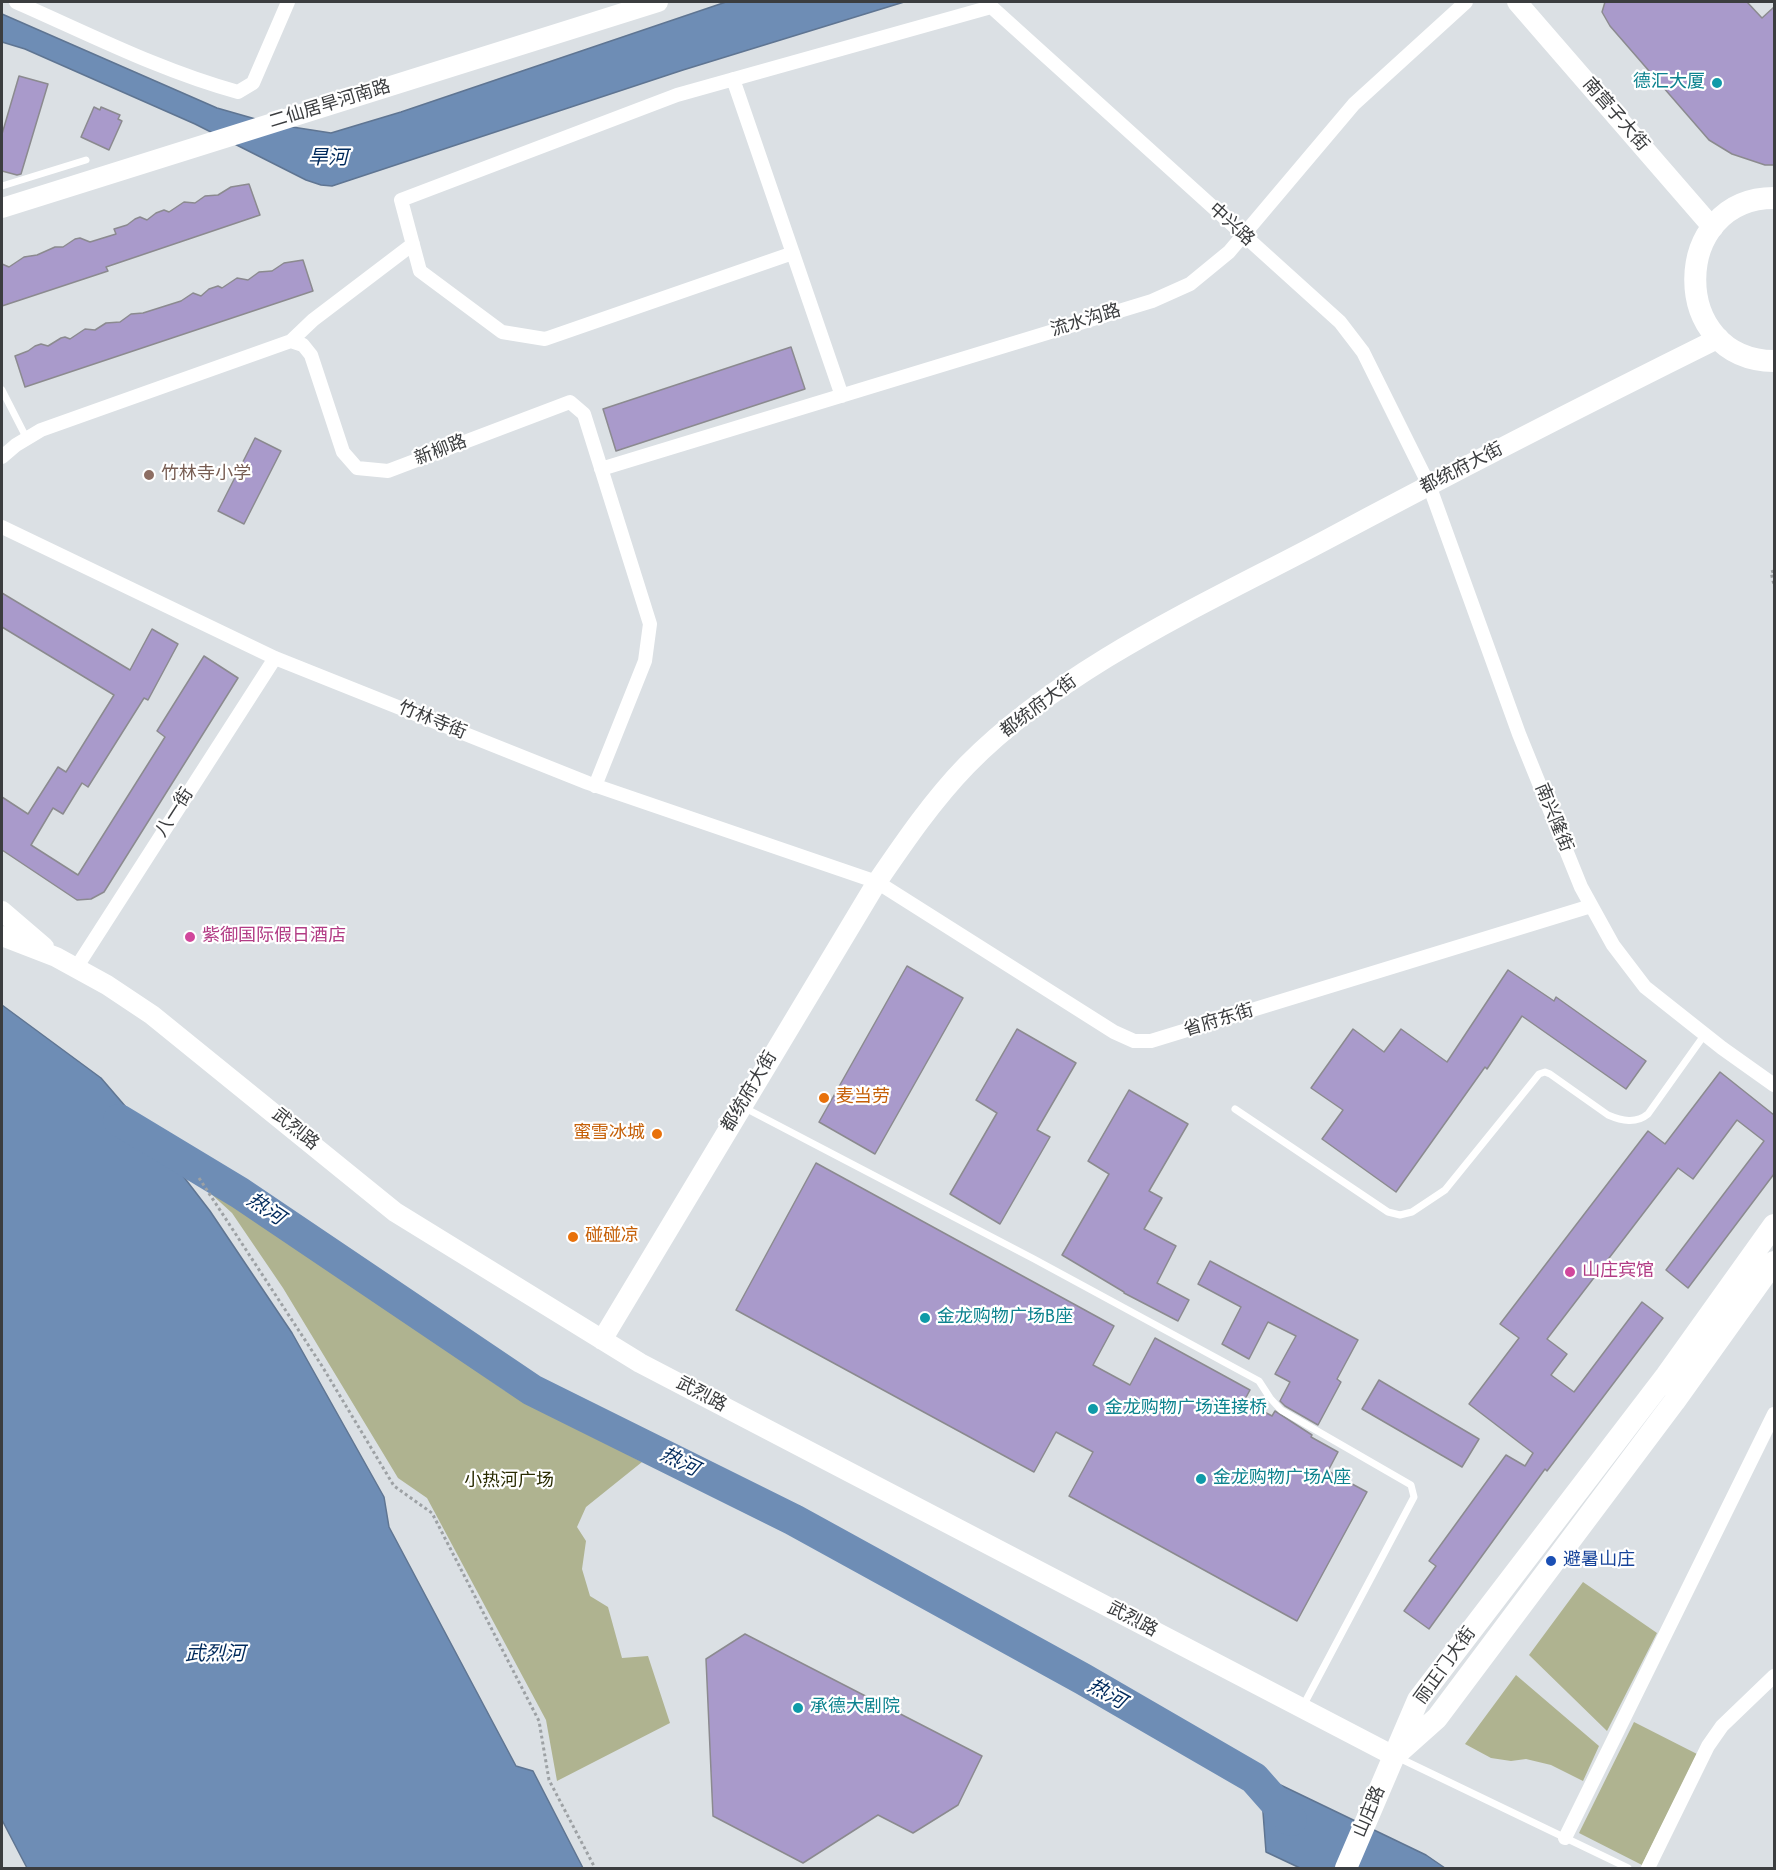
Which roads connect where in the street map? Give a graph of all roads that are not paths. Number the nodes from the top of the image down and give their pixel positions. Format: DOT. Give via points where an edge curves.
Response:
graph roads {
  1 [pos="16,2"];
  2 [pos="288,2"];
  3 [pos="658,2"];
  4 [pos="1466,2"];
  5 [pos="1517,2"];
  6 [pos="988,4"];
  7 [pos="733,79"];
  8 [pos="86,160"];
  9 [pos="2,186"];
  10 [pos="1774,198"];
  11 [pos="2,208"];
  12 [pos="1713,228"];
  13 [pos="1243,236"];
  14 [pos="413,244"];
  15 [pos="793,253"];
  16 [pos="1719,338"];
  17 [pos="291,341"];
  18 [pos="1772,362"];
  19 [pos="2,390"];
  20 [pos="842,396"];
  21 [pos="27,438"];
  22 [pos="2,457"];
  23 [pos="601,469"];
  24 [pos="1429,485"];
  25 [pos="2,527"];
  26 [pos="274,658"];
  27 [pos="595,786"];
  28 [pos="877,882"];
  29 [pos="1591,906"];
  30 [pos="2,911"];
  31 [pos="2,936"];
  32 [pos="56,957"];
  33 [pos="76,968"];
  34 [pos="1705,1034"];
  35 [pos="1774,1086"];
  36 [pos="742,1107"];
  37 [pos="1235,1109"];
  38 [pos="1774,1225"];
  39 [pos="1774,1262"];
  40 [pos="602,1340"];
  41 [pos="1774,1414"];
  42 [pos="1774,1676"];
  43 [pos="1302,1708"];
  44 [pos="1394,1756"];
  45 [pos="1565,1838"];
  46 [pos="1346,1869"];
  47 [pos="1628,1869"];
  48 [pos="1648,1869"];
  1 -- 2 [label="street" via="160,66 238,92 253,83"];
  3 -- 11 [label="main road, 二仙居旱河南路"];
  4 -- 13 [label="street, 流水沟路" via="1353,104"];
  5 -- 12 [label="main road, 南营子大街"];
  6 -- 7 [label="street"];
  6 -- 13 [label="street, 中兴路"];
  7 -- 14 [label="street" via="678,95 400,200"];
  7 -- 15 [label="street"];
  8 -- 9 [label="lane"];
  10 -- 12 [label="main road" via="1738,207"];
  12 -- 16 [label="main road" via="1699,254 1694,284 1702,314"];
  13 -- 20 [label="street, 流水沟路" via="1190,284 1152,302"];
  13 -- 24 [label="street, 中兴路" via="1340,322 1363,352"];
  14 -- 15 [label="street" via="420,271 502,332 545,339"];
  14 -- 17 [label="street"];
  15 -- 20 [label="street"];
  16 -- 18 [label="main road" via="1742,354"];
  16 -- 24 [label="main road, 都统府大街"];
  17 -- 21 [label="street"];
  17 -- 23 [label="street, 新柳路" via="303,345 311,354 343,452 357,468 388,471 570,402 584,414"];
  19 -- 21 [label="lane"];
  20 -- 23 [label="street, 流水沟路"];
  21 -- 22 [label="street"];
  23 -- 27 [label="street, 新柳路" via="650,624 645,661"];
  24 -- 28 [label="main road, 都统府大街" via="1125,645 1022,717 967,765 914,827"];
  24 -- 29 [label="street, 南兴隆街" via="1519,734"];
  25 -- 26 [label="street, 竹林寺街"];
  26 -- 27 [label="street, 竹林寺街"];
  26 -- 33 [label="street, 八一街"];
  27 -- 28 [label="street, 竹林寺街"];
  28 -- 29 [label="street, 省府东街" via="1134,1041 1151,1041"];
  28 -- 36 [label="main road, 都统府大街"];
  29 -- 34 [label="street, 南兴隆街" via="1644,987"];
  30 -- 32 [label="main road, 武烈路"];
  31 -- 32 [label="main road, 武烈路"];
  32 -- 33 [label="main road, 武烈路"];
  33 -- 40 [label="main road, 武烈路" via="152,1014 395,1212"];
  34 -- 35 [label="street, 南兴隆街"];
  34 -- 37 [label="lane" via="1641,1119 1618,1119 1550,1074 1539,1074 1445,1190 1412,1212 1400,1215 1388,1212"];
  36 -- 40 [label="main road, 都统府大街"];
  36 -- 43 [label="lane" via="1259,1381 1281,1410 1411,1485 1414,1497"];
  38 -- 44 [label="main road, 丽正门大街" via="1666,1376 1418,1700"];
  39 -- 44 [label="main road, 丽正门大街" via="1437,1718"];
  40 -- 43 [label="main road, 武烈路"];
  41 -- 45 [label="street"];
  42 -- 48 [label="street" via="1722,1726 1708,1746"];
  43 -- 44 [label="main road, 武烈路"];
  44 -- 45 [label="lane"];
  44 -- 46 [label="main road, 山庄路"];
  45 -- 47 [label="lane"];
}
